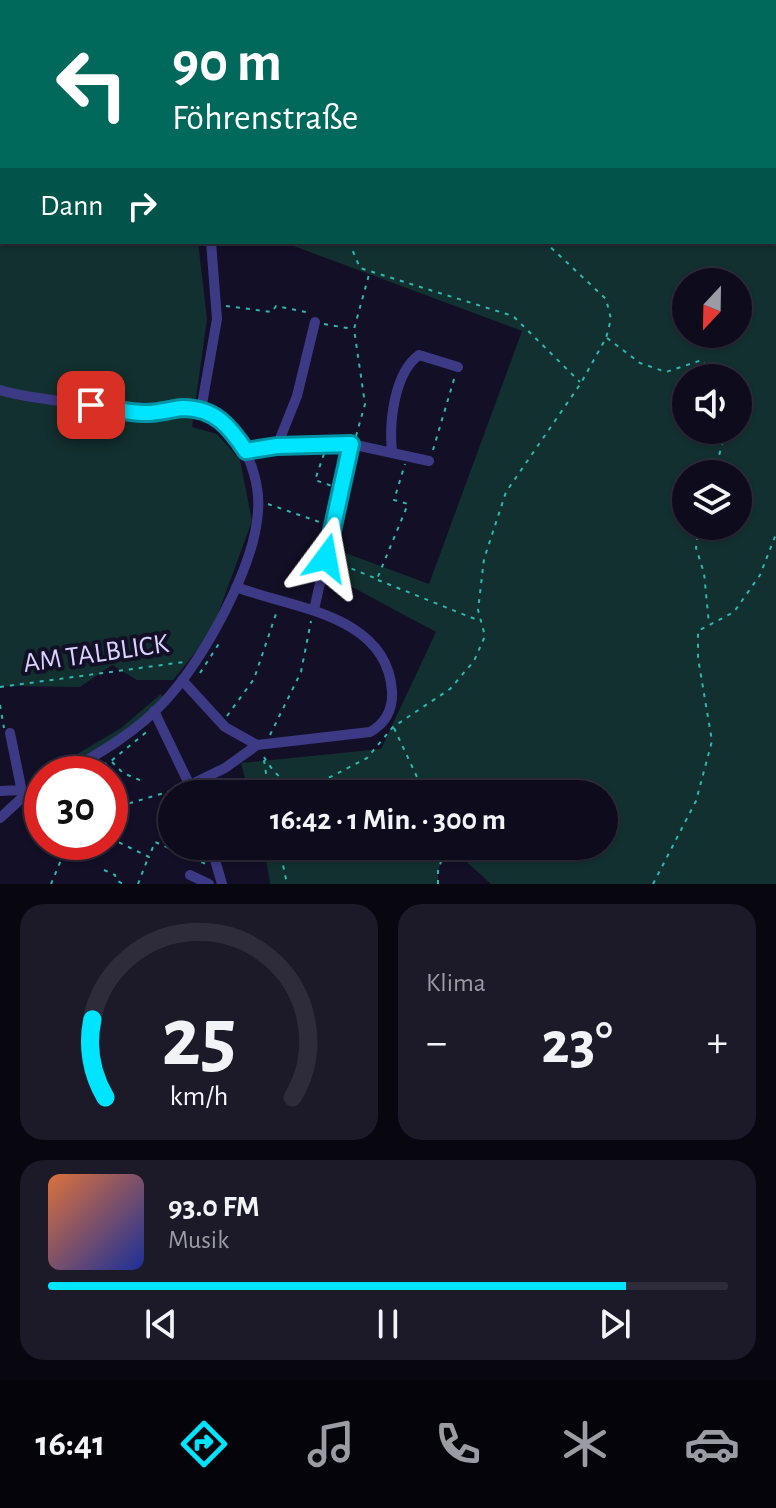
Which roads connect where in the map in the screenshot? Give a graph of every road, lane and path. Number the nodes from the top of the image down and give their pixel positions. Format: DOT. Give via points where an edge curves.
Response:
graph roads {
  1 [pos="211,244"];
  2 [pos="350,244"];
  3 [pos="547,244"];
  4 [pos="370,271"];
  5 [pos="216,304"];
  6 [pos="315,322"];
  7 [pos="354,329"];
  8 [pos="606,338"];
  9 [pos="458,367"];
  10 [pos="672,370"];
  11 [pos="581,383"];
  12 [pos="0,390"];
  13 [pos="201,410"];
  14 [pos="351,444"];
  15 [pos="327,445"];
  16 [pos="277,446"];
  17 [pos="246,451"];
  18 [pos="392,451"];
  19 [pos="408,456"];
  20 [pos="429,461"];
  21 [pos="341,489"];
  22 [pos="268,504"];
  23 [pos="333,527"];
  24 [pos="776,534"];
  25 [pos="697,540"];
  26 [pos="326,558"];
  27 [pos="377,579"];
  28 [pos="236,587"];
  29 [pos="281,599"];
  30 [pos="314,610"];
  31 [pos="482,622"];
  32 [pos="709,626"];
  33 [pos="197,660"];
  34 [pos="182,680"];
  35 [pos="0,687"];
  36 [pos="0,705"];
  37 [pos="157,716"];
  38 [pos="222,723"];
  39 [pos="393,727"];
  40 [pos="10,733"];
  41 [pos="257,745"];
  42 [pos="95,756"];
  43 [pos="116,756"];
  44 [pos="128,775"];
  45 [pos="187,780"];
  46 [pos="207,780"];
  47 [pos="267,780"];
  48 [pos="284,780"];
  49 [pos="325,780"];
  50 [pos="418,780"];
  51 [pos="142,781"];
  52 [pos="0,791"];
  53 [pos="22,793"];
  54 [pos="158,798"];
  55 [pos="128,805"];
  56 [pos="0,818"];
  57 [pos="128,847"];
  58 [pos="149,857"];
  59 [pos="61,860"];
  60 [pos="215,860"];
  61 [pos="282,860"];
  62 [pos="442,860"];
  63 [pos="218,869"];
  64 [pos="104,870"];
  65 [pos="190,875"];
  66 [pos="51,884"];
  67 [pos="123,884"];
  68 [pos="138,884"];
  69 [pos="209,884"];
  70 [pos="222,884"];
  71 [pos="287,884"];
  72 [pos="438,884"];
  73 [pos="653,884"];
  1 -- 5 [label="street"];
  2 -- 4 [label="path" via="360,268"];
  3 -- 8 [label="path" via="606,299 611,319"];
  4 -- 7 [label="path"];
  4 -- 11 [label="path" via="513,316"];
  5 -- 6 [label="path" via="272,312 276,306 306,312"];
  5 -- 13 [label="street"];
  6 -- 7 [label="path"];
  6 -- 16 [label="street" via="297,396"];
  7 -- 14 [label="path" via="365,404"];
  8 -- 10 [label="path" via="640,363"];
  8 -- 11 [label="path"];
  9 -- 18 [label="street" via="419,355 408,363 393,406"];
  9 -- 20 [label="path"];
  11 -- 31 [label="path" via="506,492 484,559 478,610"];
  12 -- 13 [label="street" via="145,413"];
  13 -- 17 [label="street" via="232,429"];
  14 -- 15 [label="street"];
  14 -- 18 [label="street"];
  14 -- 21 [label="street"];
  15 -- 16 [label="street"];
  15 -- 21 [label="path" via="315,480"];
  16 -- 17 [label="street"];
  17 -- 28 [label="street" via="258,513"];
  18 -- 19 [label="street"];
  19 -- 20 [label="street"];
  19 -- 27 [label="path" via="394,500 408,504"];
  21 -- 23 [label="street"];
  22 -- 23 [label="path"];
  23 -- 26 [label="street"];
  24 -- 32 [label="path" via="760,575 734,612"];
  25 -- 32 [label="path"];
  26 -- 27 [label="path"];
  26 -- 30 [label="street"];
  27 -- 31 [label="path"];
  28 -- 29 [label="street"];
  28 -- 33 [label="street"];
  29 -- 30 [label="street"];
  29 -- 38 [label="path" via="254,679"];
  30 -- 41 [label="path" via="301,672 269,737"];
  30 -- 41 [label="street" via="352,626 371,642 390,680 388,715 370,732"];
  31 -- 39 [label="path" via="485,636 474,661 450,689"];
  32 -- 73 [label="path" via="698,631 698,658 712,741 696,801"];
  33 -- 34 [label="street"];
  33 -- 35 [label="path, AM TALBLICK"];
  34 -- 37 [label="street"];
  34 -- 38 [label="street"];
  36 -- 40 [label="path" via="5,733"];
  37 -- 42 [label="street"];
  37 -- 43 [label="path"];
  37 -- 45 [label="street"];
  38 -- 41 [label="street"];
  39 -- 49 [label="path" via="367,758"];
  39 -- 50 [label="path"];
  40 -- 53 [label="street"];
  41 -- 46 [label="street"];
  44 -- 51 [label="path"];
  47 -- 48 [label="path" via="264,757"];
  52 -- 53 [label="street"];
  53 -- 56 [label="street"];
  54 -- 55 [label="path"];
  57 -- 58 [label="path"];
  58 -- 63 [label="path" via="155,842"];
  58 -- 68 [label="path"];
  59 -- 66 [label="path"];
  60 -- 63 [label="street"];
  61 -- 71 [label="path"];
  62 -- 72 [label="path"];
  63 -- 70 [label="street"];
  64 -- 67 [label="path"];
  65 -- 69 [label="street"];
}
